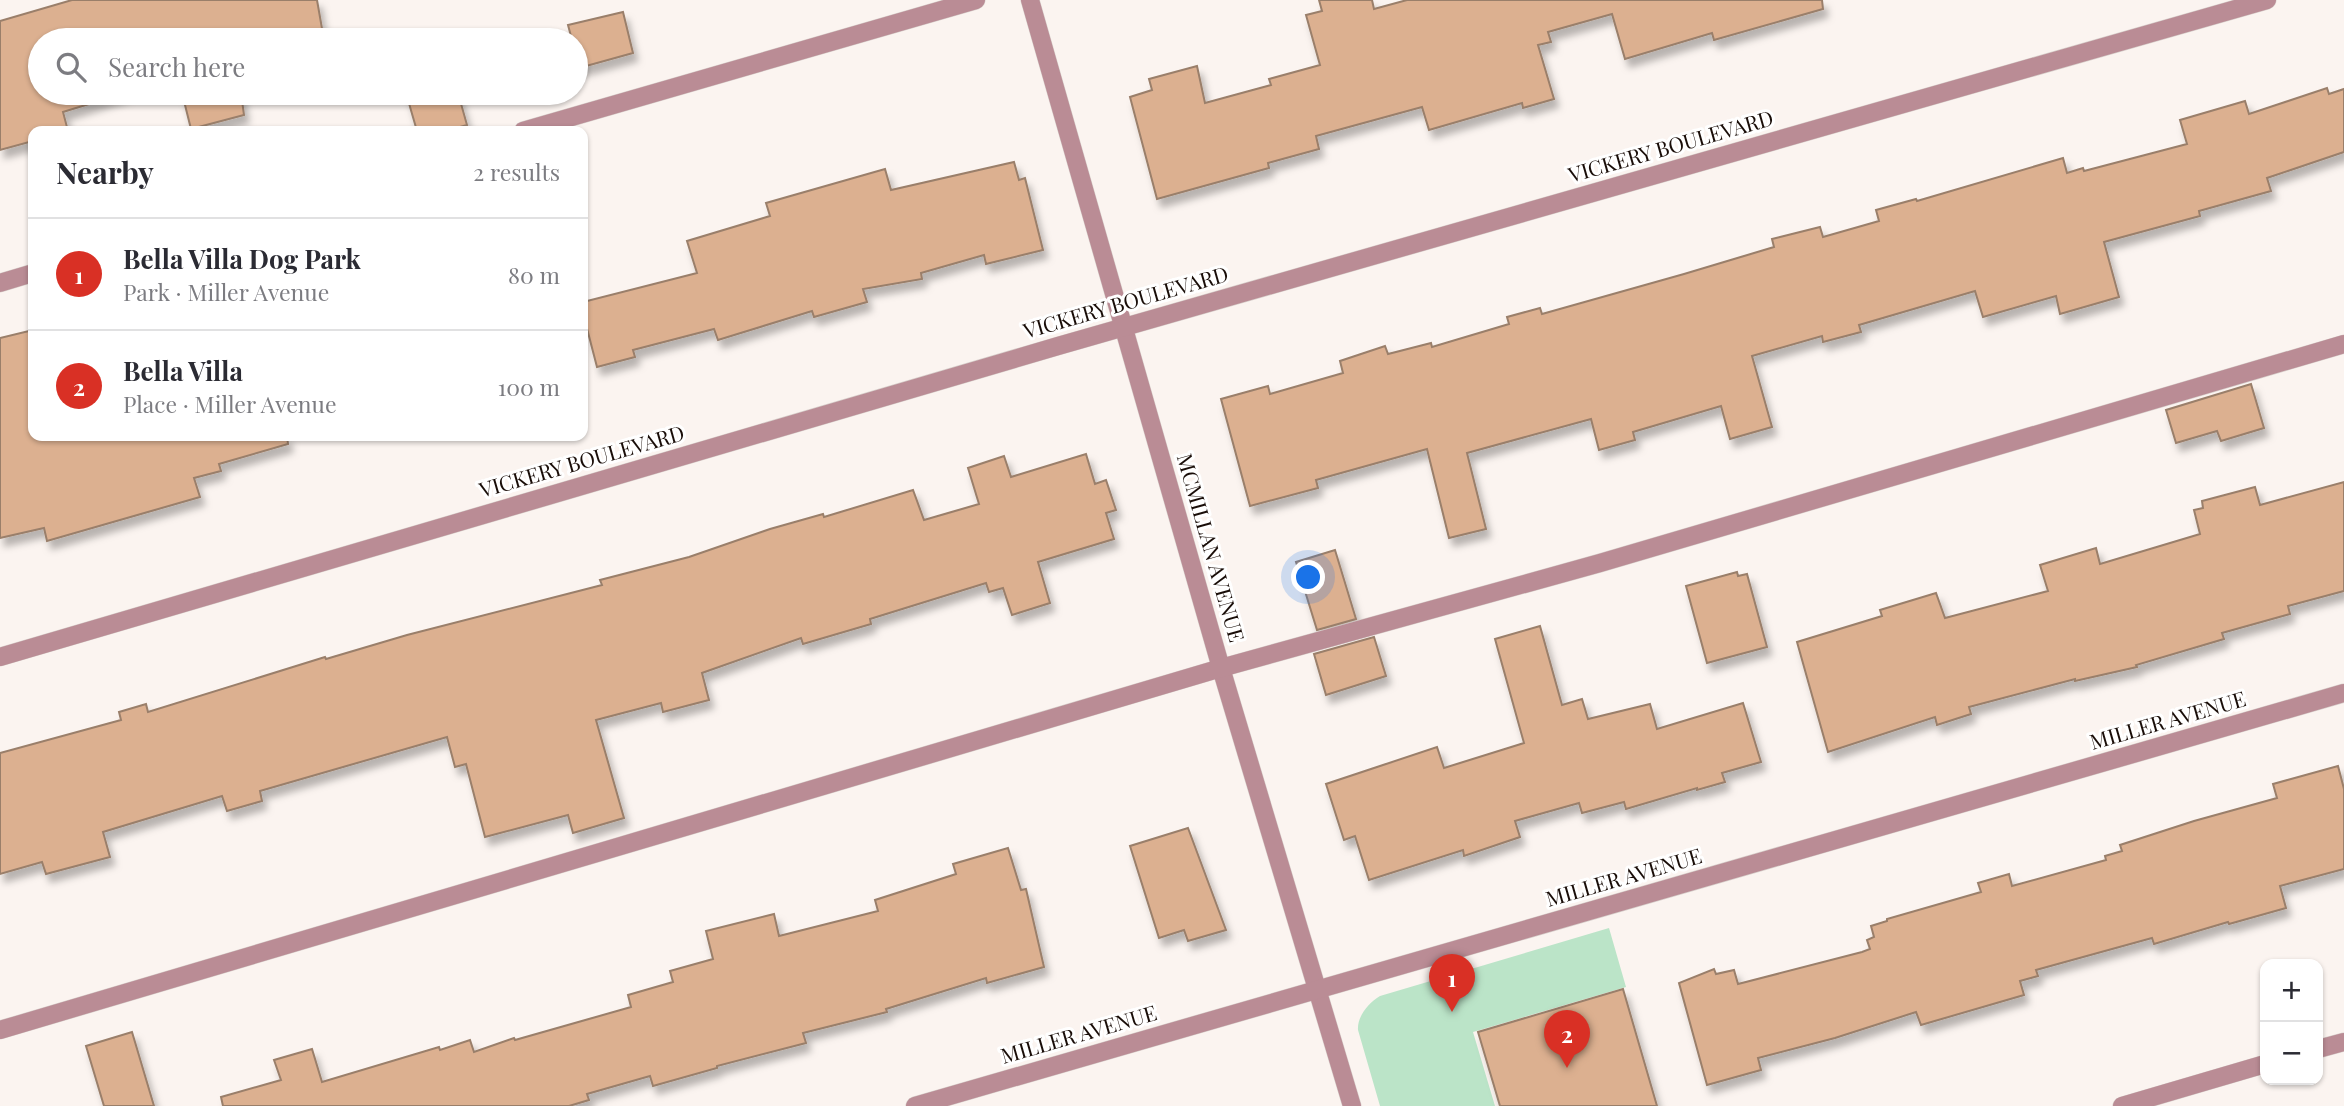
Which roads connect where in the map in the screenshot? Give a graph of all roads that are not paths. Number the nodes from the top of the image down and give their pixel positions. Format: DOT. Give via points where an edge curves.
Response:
graph roads {
  1 [pos="976,0"];
  2 [pos="1030,0"];
  3 [pos="2267,0"];
  4 [pos="540,126"];
  5 [pos="28,275"];
  6 [pos="0,283"];
  7 [pos="1124,327"];
  8 [pos="2344,344"];
  9 [pos="0,657"];
  10 [pos="1221,668"];
  11 [pos="2344,693"];
  12 [pos="1319,990"];
  13 [pos="0,1030"];
  14 [pos="2344,1042"];
  15 [pos="2323,1048"];
  16 [pos="2260,1065"];
  17 [pos="915,1106"];
  18 [pos="1352,1106"];
  19 [pos="2122,1106"];
  1 -- 4 [label="street"];
  2 -- 7 [label="street, MCMILLAN AVENUE"];
  3 -- 7 [label="street, VICKERY BOULEVARD"];
  5 -- 6 [label="street"];
  7 -- 9 [label="street, VICKERY BOULEVARD"];
  7 -- 10 [label="street, MCMILLAN AVENUE"];
  8 -- 10 [label="street" via="1600,563"];
  10 -- 12 [label="street, MCMILLAN AVENUE"];
  10 -- 13 [label="street"];
  11 -- 12 [label="street, MILLER AVENUE"];
  12 -- 17 [label="street, MILLER AVENUE"];
  12 -- 18 [label="street, MCMILLAN AVENUE"];
  14 -- 15 [label="street"];
  16 -- 19 [label="street"];
}
